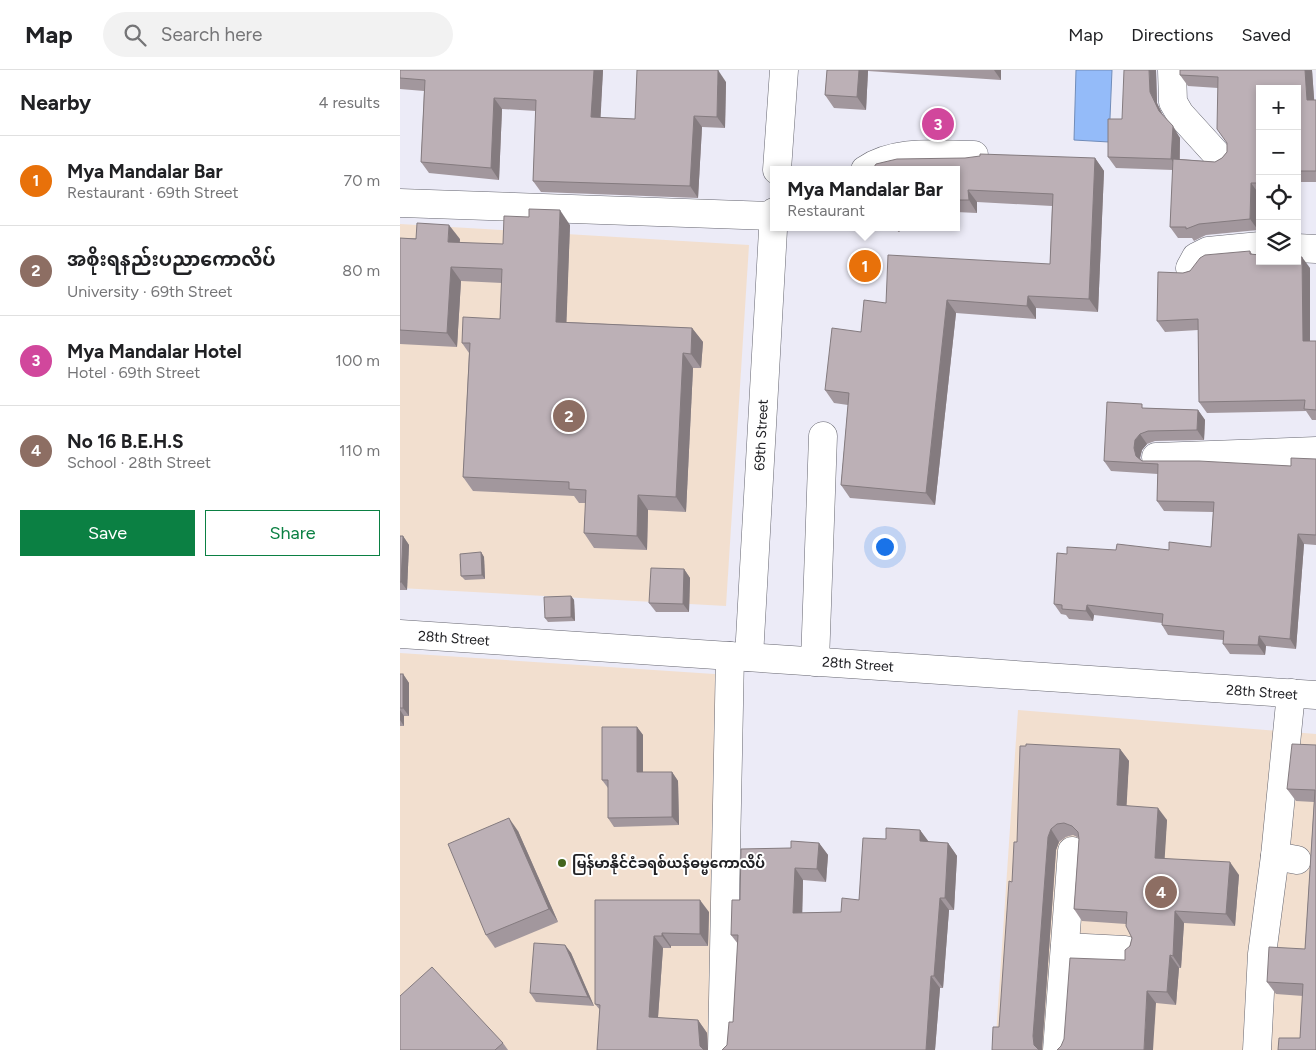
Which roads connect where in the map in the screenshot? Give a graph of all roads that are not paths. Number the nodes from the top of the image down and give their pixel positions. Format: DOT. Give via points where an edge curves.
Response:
graph roads {
  1 [pos="784,70"];
  2 [pos="1172,70"];
  3 [pos="974,155"];
  4 [pos="1220,158"];
  5 [pos="777,166"];
  6 [pos="871,166"];
  7 [pos="400,203"];
  8 [pos="770,216"];
  9 [pos="773,231"];
  10 [pos="1256,246"];
  11 [pos="1301,248"];
  12 [pos="1316,250"];
  13 [pos="1190,268"];
  14 [pos="823,436"];
  15 [pos="1316,451"];
  16 [pos="1156,457"];
  17 [pos="400,634"];
  18 [pos="739,657"];
  19 [pos="815,662"];
  20 [pos="1303,694"];
  21 [pos="1072,850"];
  22 [pos="1065,947"];
  23 [pos="1125,950"];
  24 [pos="722,1050"];
  25 [pos="1057,1050"];
  26 [pos="1257,1050"];
  1 -- 5 [label="street"];
  2 -- 4 [label="street" via="1173,102"];
  3 -- 6 [label="street" via="902,156 879,160"];
  7 -- 8 [label="street"];
  9 -- 18 [label="street, 69th Street"];
  10 -- 13 [label="street" via="1208,251 1196,257"];
  11 -- 12 [label="street"];
  14 -- 19 [label="street"];
  15 -- 16 [label="street"];
  17 -- 18 [label="street, 28th Street"];
  18 -- 19 [label="street, 28th Street"];
  18 -- 24 [label="street, 69th Street"];
  19 -- 20 [label="street, 28th Street"];
  20 -- 26 [label="street" via="1286,858 1262,954"];
  21 -- 22 [label="street"];
  22 -- 23 [label="street"];
  22 -- 25 [label="street"];
}
